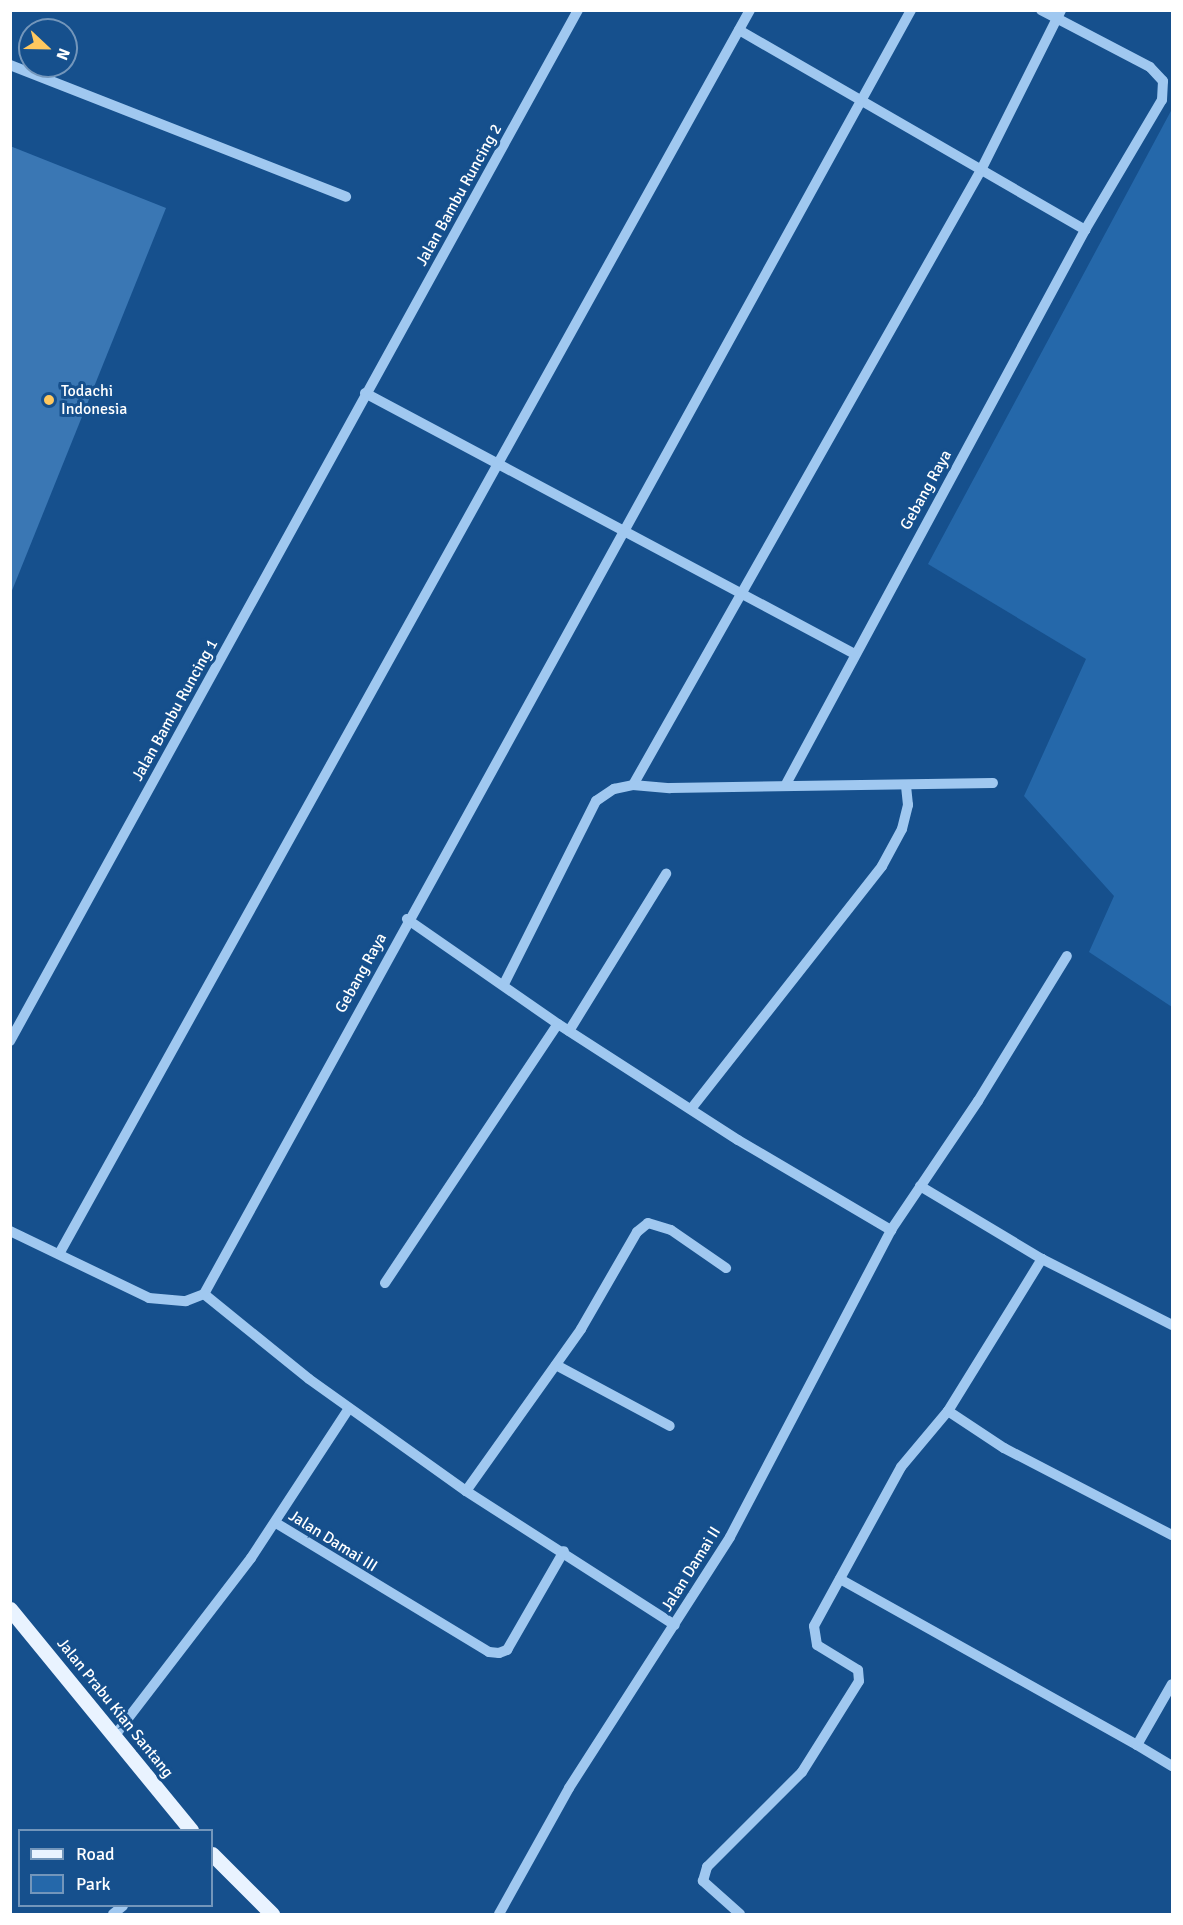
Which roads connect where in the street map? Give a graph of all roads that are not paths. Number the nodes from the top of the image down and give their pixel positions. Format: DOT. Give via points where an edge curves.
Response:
graph roads {
  1 [pos="579,10"];
  2 [pos="750,10"];
  3 [pos="911,10"];
  4 [pos="1041,10"];
  5 [pos="1059,15"];
  6 [pos="739,30"];
  7 [pos="10,65"];
  8 [pos="861,102"];
  9 [pos="980,172"];
  10 [pos="346,197"];
  11 [pos="1086,230"];
  12 [pos="365,393"];
  13 [pos="497,464"];
  14 [pos="626,532"];
  15 [pos="741,594"];
  16 [pos="853,653"];
  17 [pos="993,783"];
  18 [pos="633,785"];
  19 [pos="785,786"];
  20 [pos="906,786"];
  21 [pos="666,874"];
  22 [pos="407,920"];
  23 [pos="1067,956"];
  24 [pos="504,984"];
  25 [pos="558,1024"];
  26 [pos="569,1031"];
  27 [pos="10,1041"];
  28 [pos="691,1109"];
  29 [pos="920,1186"];
  30 [pos="891,1230"];
  31 [pos="10,1231"];
  32 [pos="59,1254"];
  33 [pos="1042,1259"];
  34 [pos="726,1268"];
  35 [pos="385,1283"];
  36 [pos="204,1294"];
  37 [pos="1170,1328"];
  38 [pos="556,1365"];
  39 [pos="349,1408"];
  40 [pos="948,1412"];
  41 [pos="670,1426"];
  42 [pos="466,1491"];
  43 [pos="276,1523"];
  44 [pos="1173,1535"];
  45 [pos="564,1551"];
  46 [pos="840,1579"];
  47 [pos="10,1609"];
  48 [pos="675,1624"];
  49 [pos="1173,1684"];
  50 [pos="116,1734"];
  51 [pos="1137,1745"];
  52 [pos="1173,1766"];
  53 [pos="190,1829"];
  54 [pos="213,1855"];
  55 [pos="272,1914"];
  56 [pos="500,1914"];
  57 [pos="740,1914"];
  1 -- 12 [label="street, Jalan Bambu Runcing 2"];
  2 -- 6 [label="street"];
  3 -- 8 [label="street, Gebang Raya"];
  4 -- 5 [label="street, Gebang Raya"];
  5 -- 9 [label="street"];
  5 -- 11 [label="street, Gebang Raya" via="1150,67 1163,81 1162,100"];
  6 -- 8 [label="street"];
  6 -- 13 [label="street"];
  7 -- 10 [label="street"];
  8 -- 9 [label="street"];
  8 -- 14 [label="street, Gebang Raya"];
  9 -- 11 [label="street"];
  9 -- 15 [label="street"];
  11 -- 16 [label="street, Gebang Raya"];
  12 -- 13 [label="street"];
  12 -- 27 [label="street, Jalan Bambu Runcing 1"];
  13 -- 14 [label="street"];
  13 -- 32 [label="street"];
  14 -- 15 [label="street"];
  14 -- 22 [label="street, Gebang Raya"];
  15 -- 16 [label="street"];
  15 -- 18 [label="street"];
  16 -- 19 [label="street, Gebang Raya"];
  17 -- 20 [label="street"];
  18 -- 19 [label="street"];
  18 -- 24 [label="street" via="614,789 596,801"];
  19 -- 20 [label="street"];
  20 -- 28 [label="street" via="908,805 902,830 882,866"];
  21 -- 26 [label="street"];
  22 -- 24 [label="street"];
  22 -- 36 [label="street, Gebang Raya"];
  23 -- 29 [label="street, Jalan Damai II" via="978,1101"];
  24 -- 25 [label="street"];
  25 -- 26 [label="street"];
  25 -- 35 [label="street"];
  26 -- 28 [label="street"];
  28 -- 30 [label="street"];
  29 -- 30 [label="street, Jalan Damai II"];
  29 -- 33 [label="street"];
  30 -- 48 [label="street, Jalan Damai II" via="730,1538"];
  31 -- 32 [label="street"];
  32 -- 36 [label="street" via="149,1298 186,1301"];
  33 -- 37 [label="street"];
  33 -- 40 [label="street"];
  34 -- 38 [label="street" via="671,1230 648,1223 637,1232"];
  36 -- 39 [label="street"];
  38 -- 41 [label="street"];
  38 -- 42 [label="street"];
  39 -- 42 [label="street"];
  39 -- 43 [label="street"];
  40 -- 44 [label="street" via="1004,1448"];
  40 -- 46 [label="street" via="901,1467"];
  42 -- 45 [label="street"];
  43 -- 45 [label="street, Jalan Damai III" via="489,1652 499,1653 507,1650"];
  43 -- 50 [label="street, Jalan Damai III"];
  45 -- 48 [label="street"];
  46 -- 51 [label="street"];
  46 -- 57 [label="street" via="812,1636 817,1645 858,1670 859,1682 802,1772 707,1867 703,1881"];
  47 -- 50 [label="main road, Jalan Prabu Kian Santang"];
  48 -- 56 [label="street, Jalan Damai II" via="569,1788"];
  49 -- 51 [label="street"];
  50 -- 53 [label="main road, Jalan Prabu Kian Santang"];
  51 -- 52 [label="street"];
  54 -- 55 [label="main road"];
}
